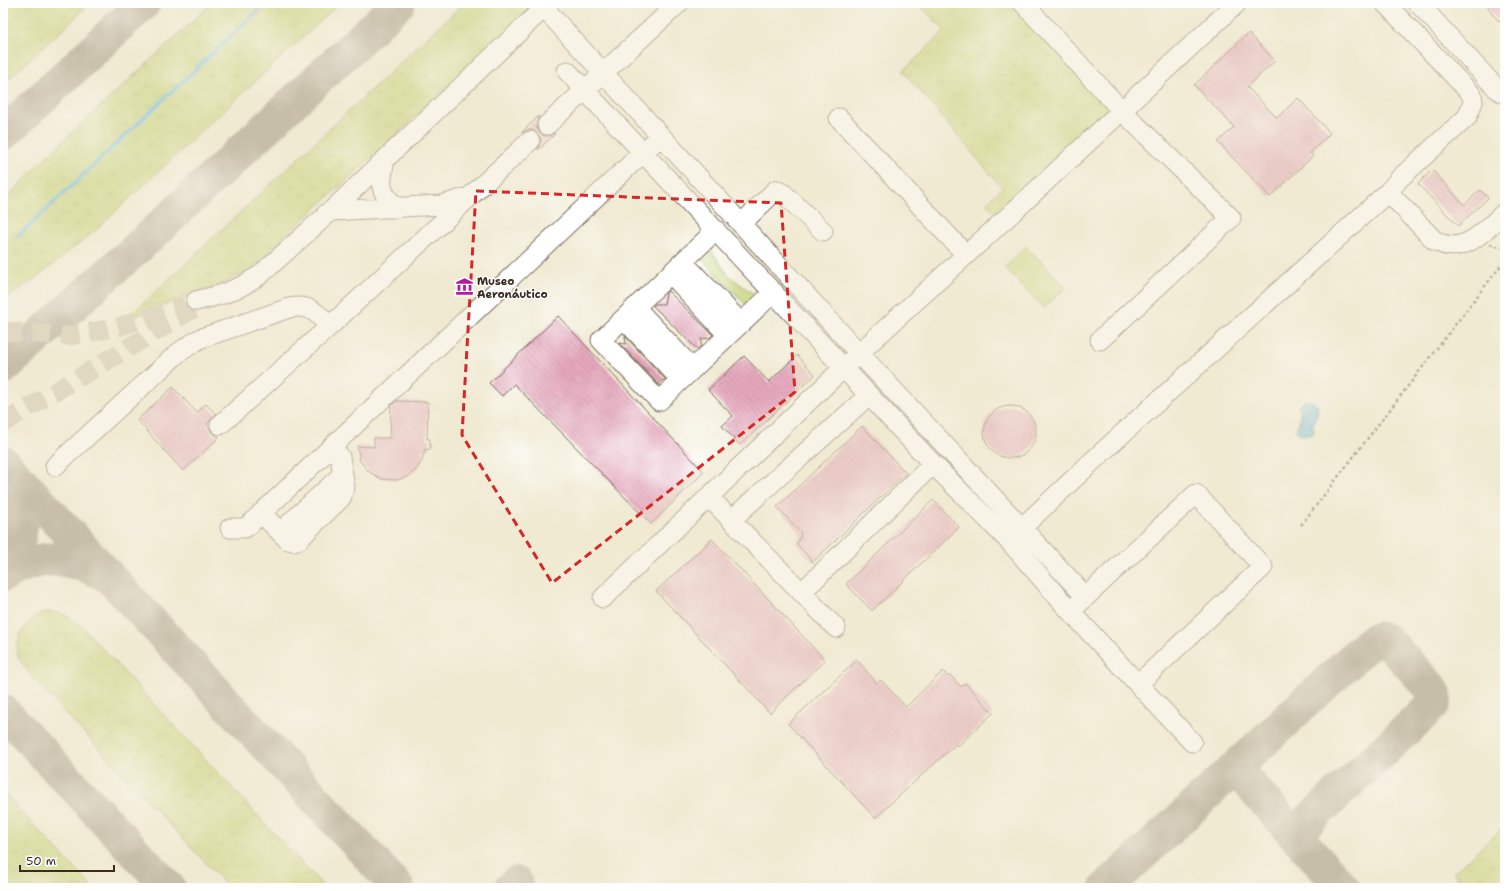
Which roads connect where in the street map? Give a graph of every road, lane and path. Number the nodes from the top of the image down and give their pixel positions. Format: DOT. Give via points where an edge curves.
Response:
graph roads {
  1 [pos="679,3"];
  2 [pos="1023,3"];
  3 [pos="1237,3"];
  4 [pos="1385,3"];
  5 [pos="1418,3"];
  6 [pos="546,6"];
  7 [pos="567,71"];
  8 [pos="603,74"];
  9 [pos="585,90"];
  10 [pos="1505,94"];
  11 [pos="1122,111"];
  12 [pos="839,118"];
  13 [pos="547,125"];
  14 [pos="661,137"];
  15 [pos="530,141"];
  16 [pos="644,152"];
  17 [pos="385,160"];
  18 [pos="1388,192"];
  19 [pos="472,196"];
  20 [pos="418,207"];
  21 [pos="397,208"];
  22 [pos="331,211"];
  23 [pos="1505,212"];
  24 [pos="741,224"];
  25 [pos="716,230"];
  26 [pos="823,231"];
  27 [pos="427,235"];
  28 [pos="966,255"];
  29 [pos="1505,260"];
  30 [pos="677,268"];
  31 [pos="774,292"];
  32 [pos="206,299"];
  33 [pos="630,313"];
  34 [pos="330,326"];
  35 [pos="735,329"];
  36 [pos="1100,340"];
  37 [pos="859,353"];
  38 [pos="844,368"];
  39 [pos="687,374"];
  40 [pos="869,395"];
  41 [pos="220,425"];
  42 [pos="332,447"];
  43 [pos="933,464"];
  44 [pos="55,466"];
  45 [pos="709,497"];
  46 [pos="261,514"];
  47 [pos="731,520"];
  48 [pos="1301,525"];
  49 [pos="1023,527"];
  50 [pos="230,528"];
  51 [pos="1009,541"];
  52 [pos="802,592"];
  53 [pos="1086,597"];
  54 [pos="603,598"];
  55 [pos="1070,611"];
  56 [pos="836,628"];
  57 [pos="1138,684"];
  58 [pos="1192,742"];
  1 -- 8 [label="street"];
  2 -- 11 [label="street"];
  3 -- 11 [label="street"];
  4 -- 18 [label="street" via="1472,95 1473,102 1467,117"];
  5 -- 10 [label="street" via="1498,90"];
  6 -- 8 [label="street"];
  6 -- 17 [label="street"];
  7 -- 9 [label="street"];
  8 -- 9 [label="street"];
  8 -- 14 [label="street"];
  9 -- 13 [label="street"];
  9 -- 16 [label="street"];
  11 -- 28 [label="street"];
  11 -- 36 [label="street" via="1231,218"];
  12 -- 28 [label="street"];
  14 -- 16 [label="street"];
  14 -- 24 [label="street"];
  15 -- 19 [label="street"];
  16 -- 25 [label="street"];
  16 -- 42 [label="street"];
  17 -- 21 [label="street" via="381,177 382,186 387,199"];
  17 -- 22 [label="street"];
  18 -- 23 [label="street" via="1434,240 1448,246 1467,244"];
  18 -- 49 [label="street"];
  19 -- 20 [label="street" via="441,205"];
  19 -- 27 [label="street"];
  20 -- 21 [label="street"];
  20 -- 27 [label="street" via="425,221"];
  21 -- 22 [label="street"];
  22 -- 32 [label="street" via="260,275 242,286"];
  24 -- 26 [label="street" via="776,190 784,194"];
  24 -- 37 [label="street"];
  25 -- 30 [label="street"];
  25 -- 31 [label="street"];
  27 -- 34 [label="street"];
  28 -- 37 [label="street"];
  29 -- 48 [label="path"];
  30 -- 33 [label="street"];
  30 -- 35 [label="street"];
  31 -- 35 [label="street"];
  31 -- 38 [label="street"];
  33 -- 39 [label="street"];
  33 -- 39 [label="street" via="601,340 659,401"];
  34 -- 41 [label="street"];
  34 -- 44 [label="street" via="311,309 298,306 199,339 178,352"];
  35 -- 39 [label="street"];
  37 -- 38 [label="street"];
  37 -- 49 [label="street"];
  38 -- 40 [label="street"];
  38 -- 45 [label="street"];
  40 -- 43 [label="street"];
  40 -- 47 [label="street"];
  42 -- 46 [label="street"];
  42 -- 46 [label="street" via="340,457 343,474 280,532"];
  43 -- 51 [label="street"];
  43 -- 52 [label="street"];
  45 -- 47 [label="street"];
  45 -- 54 [label="street"];
  46 -- 50 [label="street" via="245,528"];
  47 -- 52 [label="street"];
  49 -- 51 [label="street"];
  49 -- 53 [label="street"];
  51 -- 55 [label="street"];
  52 -- 56 [label="street"];
  53 -- 55 [label="street"];
  53 -- 57 [label="street" via="1196,494 1263,567"];
  55 -- 57 [label="street"];
  57 -- 58 [label="street"];
}
